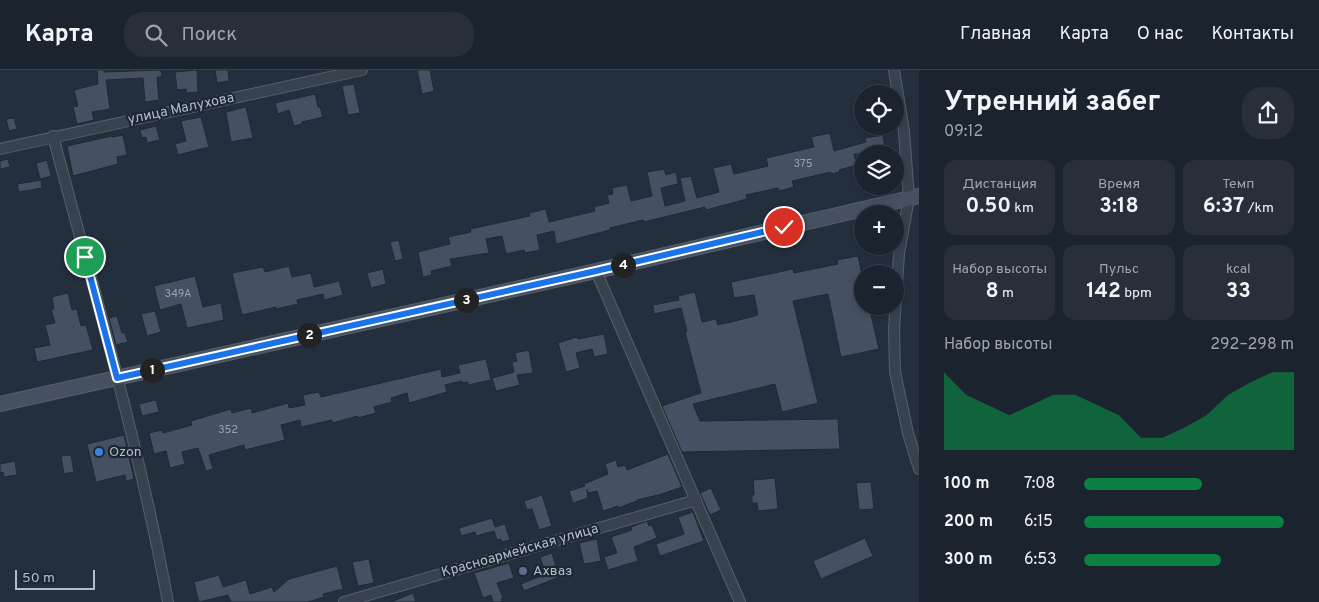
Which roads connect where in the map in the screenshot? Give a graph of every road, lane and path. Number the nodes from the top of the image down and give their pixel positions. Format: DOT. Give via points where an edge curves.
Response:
graph roads {
  1 [pos="362,70"];
  2 [pos="894,70"];
  3 [pos="53,136"];
  4 [pos="0,149"];
  5 [pos="914,197"];
  6 [pos="596,271"];
  7 [pos="117,378"];
  8 [pos="0,404"];
  9 [pos="919,469"];
  10 [pos="696,500"];
  11 [pos="168,602"];
  12 [pos="344,602"];
  13 [pos="740,602"];
  1 -- 3 [label="street, улица Малухова"];
  2 -- 5 [label="street"];
  3 -- 4 [label="street, улица Малухова"];
  3 -- 7 [label="street"];
  5 -- 6 [label="street"];
  5 -- 9 [label="street" via="899,254 894,329 895,372"];
  6 -- 7 [label="street"];
  6 -- 10 [label="street"];
  7 -- 8 [label="street"];
  7 -- 11 [label="street" via="159,551"];
  10 -- 12 [label="street, Красноармейская улица"];
  10 -- 13 [label="street"];
}
